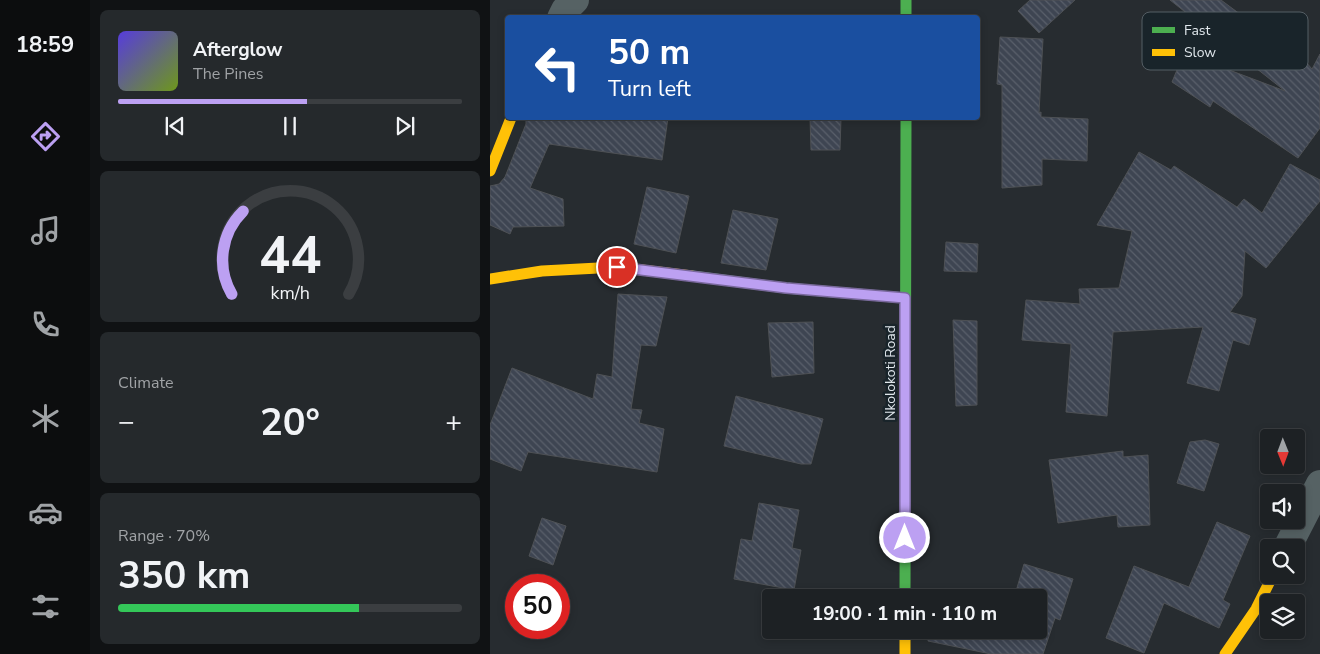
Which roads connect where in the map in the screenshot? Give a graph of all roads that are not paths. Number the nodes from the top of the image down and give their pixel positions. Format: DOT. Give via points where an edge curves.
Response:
graph roads {
  1 [pos="575,0"];
  2 [pos="906,0"];
  3 [pos="562,15"];
  4 [pos="906,15"];
  5 [pos="510,120"];
  6 [pos="906,120"];
  7 [pos="490,170"];
  8 [pos="490,279"];
  9 [pos="905,298"];
  10 [pos="1320,484"];
  11 [pos="1292,539"];
  12 [pos="1269,584"];
  13 [pos="905,589"];
  14 [pos="905,639"];
  15 [pos="905,654"];
  16 [pos="1225,654"];
  1 -- 3 [label="street"];
  2 -- 4 [label="street"];
  5 -- 7 [label="street"];
  6 -- 9 [label="street, Nkolokoti Road"];
  8 -- 9 [label="street" via="542,271 617,267 786,288"];
  9 -- 13 [label="street, Nkolokoti Road"];
  10 -- 11 [label="street"];
  12 -- 16 [label="street"];
  14 -- 15 [label="street"];
}
